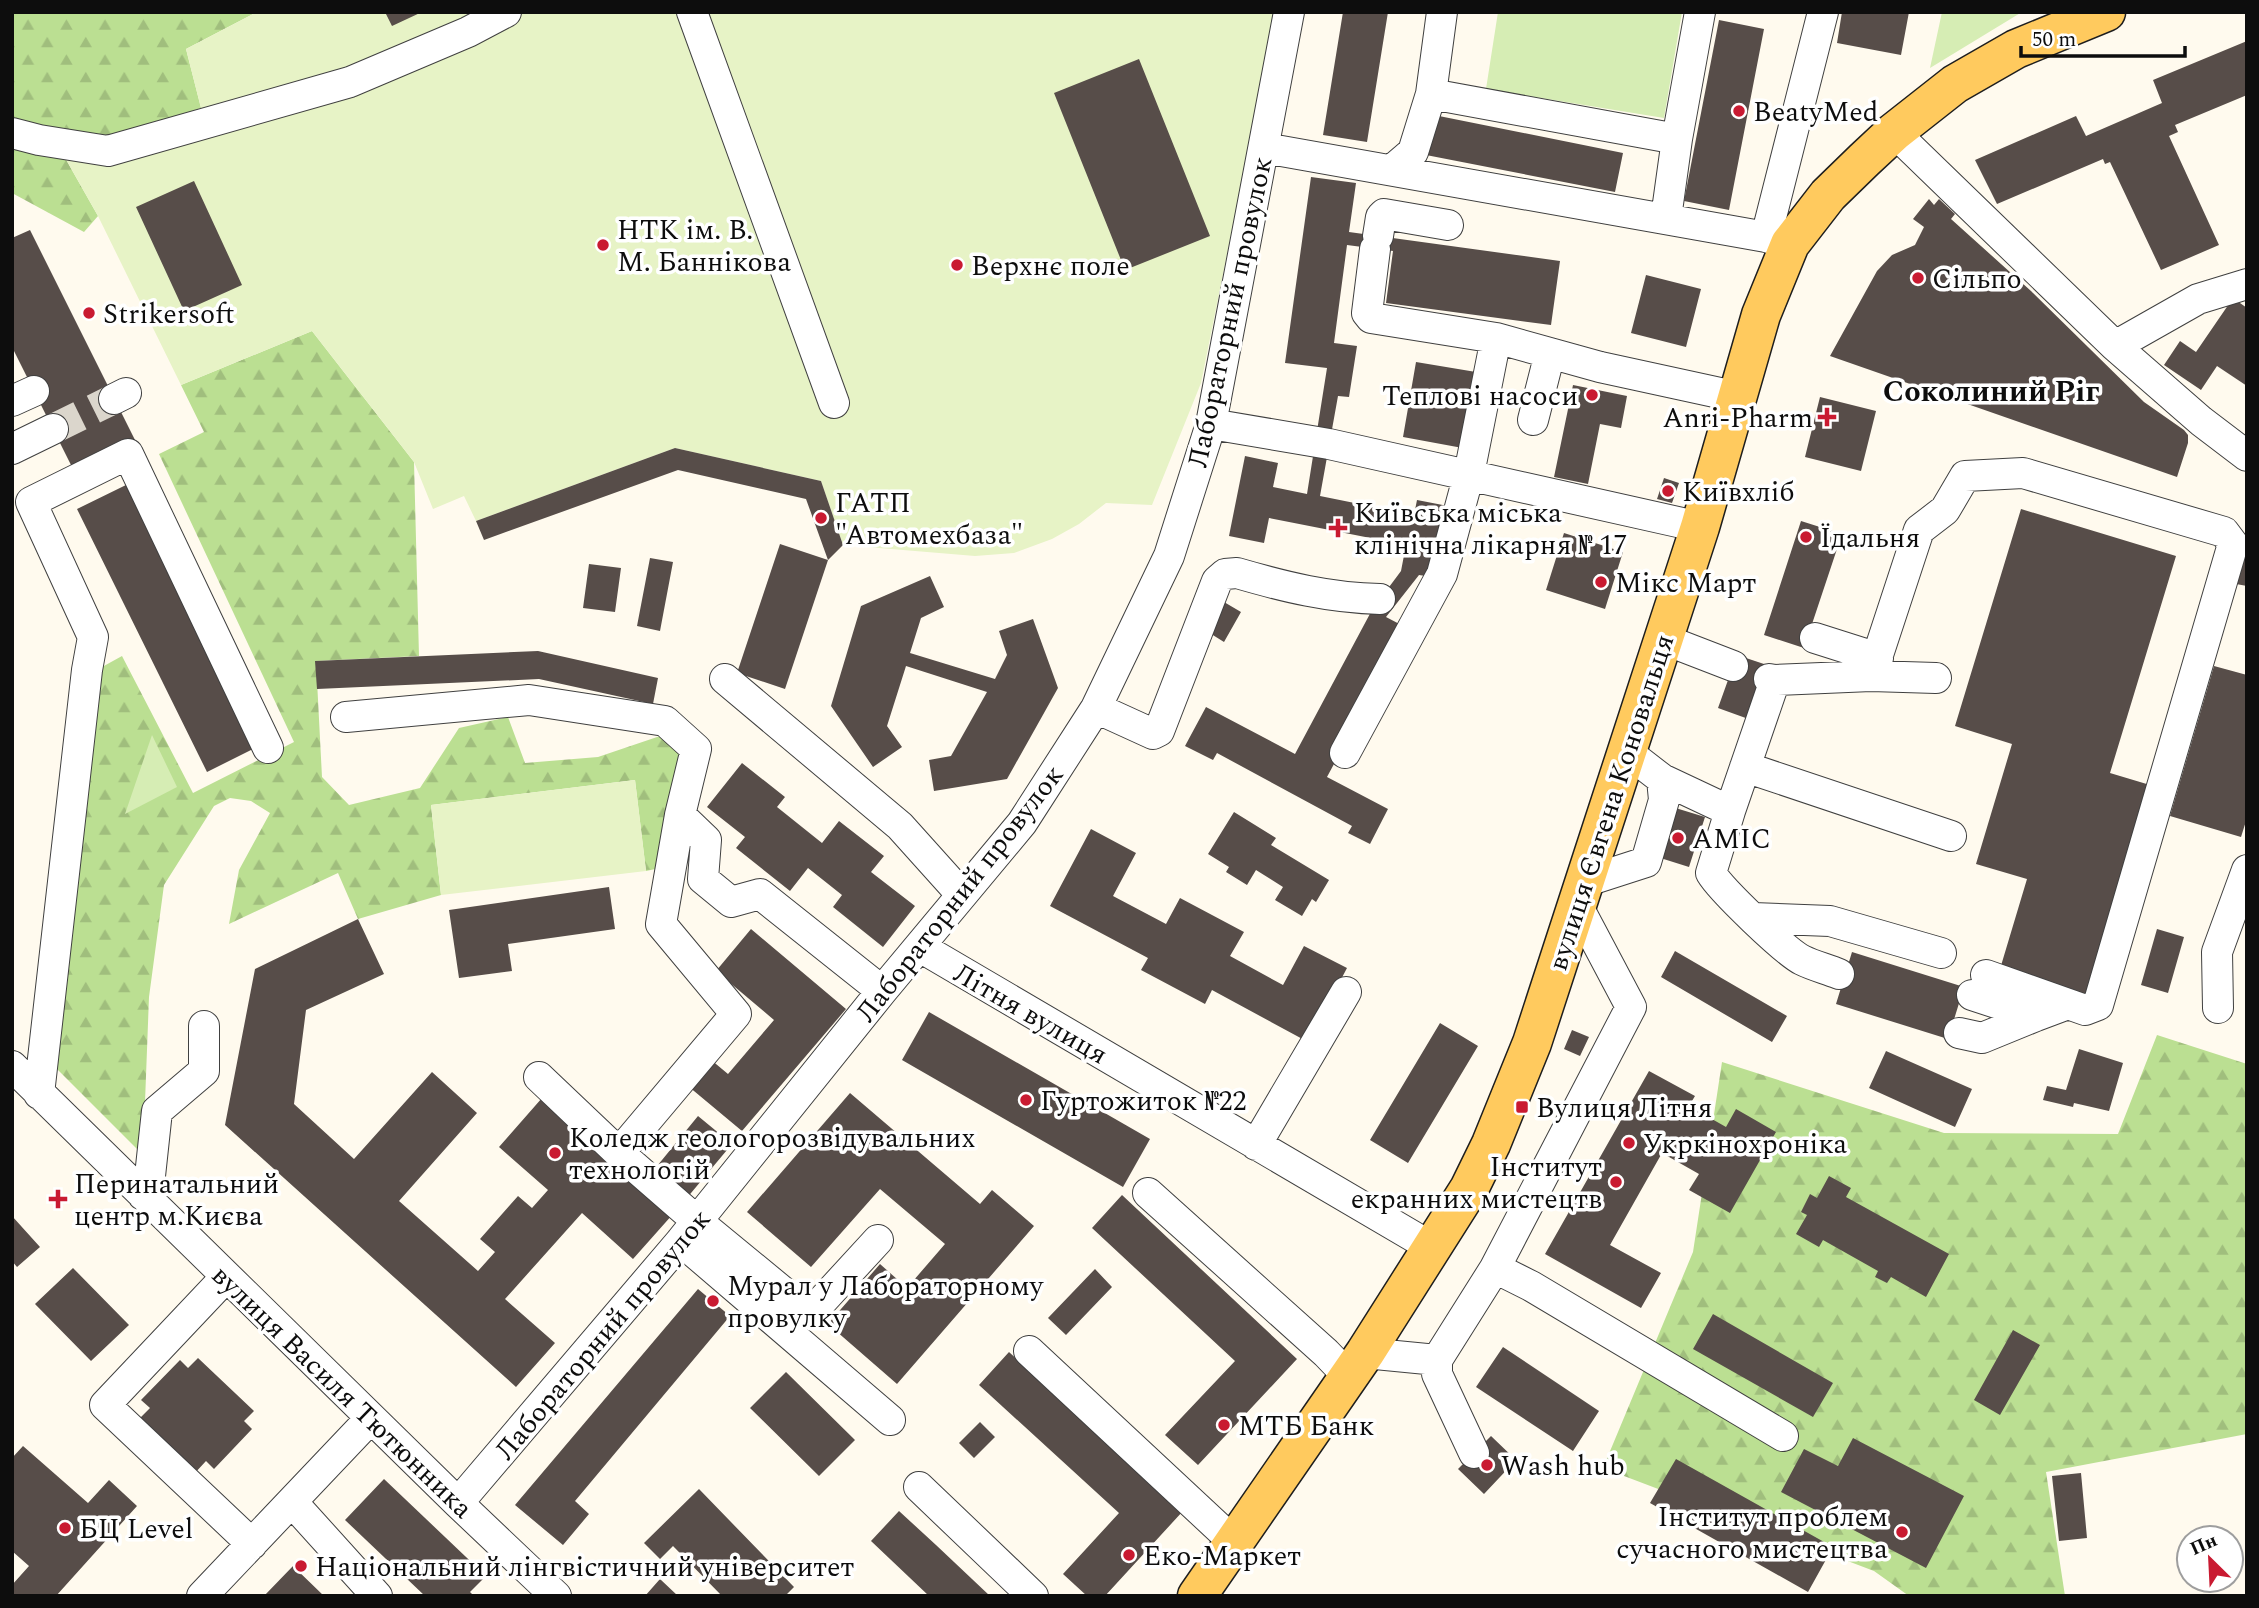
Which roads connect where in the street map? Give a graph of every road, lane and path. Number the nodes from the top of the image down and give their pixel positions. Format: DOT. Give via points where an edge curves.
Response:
graph roads {
  1 [pos="506,12"];
  2 [pos="692,12"];
  3 [pos="1289,12"];
  4 [pos="1442,12"];
  5 [pos="1700,12"];
  6 [pos="1823,12"];
  7 [pos="2106,12"];
  8 [pos="1431,94"];
  9 [pos="1894,132"];
  10 [pos="12,133"];
  11 [pos="1677,139"];
  12 [pos="1264,148"];
  13 [pos="1392,170"];
  14 [pos="1666,218"];
  15 [pos="1448,225"];
  16 [pos="1778,241"];
  17 [pos="2247,284"];
  18 [pos="1496,338"];
  19 [pos="2115,346"];
  20 [pos="1550,353"];
  21 [pos="1738,397"];
  22 [pos="834,403"];
  23 [pos="1533,420"];
  24 [pos="1211,424"];
  25 [pos="53,429"];
  26 [pos="12,449"];
  27 [pos="2247,456"];
  28 [pos="1469,474"];
  29 [pos="1700,527"];
  30 [pos="1428,603"];
  31 [pos="1815,638"];
  32 [pos="1663,639"];
  33 [pos="1733,666"];
  34 [pos="1875,667"];
  35 [pos="1936,678"];
  36 [pos="725,679"];
  37 [pos="1096,708"];
  38 [pos="346,717"];
  39 [pos="268,748"];
  40 [pos="1627,752"];
  41 [pos="1345,753"];
  42 [pos="1745,767"];
  43 [pos="1662,779"];
  44 [pos="1730,811"];
  45 [pos="680,815"];
  46 [pos="1951,836"];
  47 [pos="2247,870"];
  48 [pos="1581,893"];
  49 [pos="962,895"];
  50 [pos="1762,926"];
  51 [pos="920,947"];
  52 [pos="1941,953"];
  53 [pos="1838,974"];
  54 [pos="882,991"];
  55 [pos="1346,992"];
  56 [pos="1970,1004"];
  57 [pos="2068,1004"];
  58 [pos="2218,1008"];
  59 [pos="2036,1016"];
  60 [pos="204,1026"];
  61 [pos="12,1066"];
  62 [pos="539,1077"];
  63 [pos="39,1094"];
  64 [pos="1256,1145"];
  65 [pos="620,1153"];
  66 [pos="1148,1193"];
  67 [pos="143,1195"];
  68 [pos="689,1231"];
  69 [pos="878,1240"];
  70 [pos="1433,1248"];
  71 [pos="1495,1268"];
  72 [pos="226,1277"];
  73 [pos="1029,1351"];
  74 [pos="1437,1360"];
  75 [pos="1357,1365"];
  76 [pos="371,1418"];
  77 [pos="890,1420"];
  78 [pos="1783,1436"];
  79 [pos="1474,1453"];
  80 [pos="919,1487"];
  81 [pos="293,1503"];
  82 [pos="458,1503"];
  83 [pos="1235,1543"];
  84 [pos="252,1544"];
  85 [pos="202,1596"];
  86 [pos="377,1596"];
  87 [pos="556,1596"];
  88 [pos="1033,1596"];
  89 [pos="1198,1596"];
  1 -- 10 [label="street" via="350,82 108,151"];
  2 -- 22 [label="street"];
  3 -- 12 [label="street, Лабораторний провулок"];
  4 -- 8 [label="street"];
  5 -- 11 [label="street"];
  6 -- 16 [label="street"];
  7 -- 9 [label="main road, вулиця Євгена Коновальця" via="2016,49 1955,84"];
  8 -- 11 [label="street"];
  8 -- 13 [label="street" via="1413,152"];
  9 -- 16 [label="main road, вулиця Євгена Коновальця"];
  9 -- 19 [label="street"];
  11 -- 14 [label="street"];
  12 -- 13 [label="street"];
  12 -- 24 [label="street, Лабораторний провулок"];
  13 -- 14 [label="street"];
  14 -- 16 [label="street"];
  15 -- 18 [label="street" via="1381,217 1368,316"];
  16 -- 21 [label="main road, вулиця Євгена Коновальця"];
  17 -- 19 [label="street" via="2198,299"];
  18 -- 20 [label="street"];
  18 -- 28 [label="street"];
  19 -- 27 [label="street"];
  20 -- 21 [label="street"];
  20 -- 23 [label="street"];
  21 -- 29 [label="main road, вулиця Євгена Коновальця"];
  24 -- 28 [label="street"];
  24 -- 37 [label="street, Лабораторний провулок" via="1169,556"];
  25 -- 26 [label="street"];
  28 -- 29 [label="street"];
  28 -- 30 [label="street" via="1442,574"];
  29 -- 32 [label="main road, вулиця Євгена Коновальця"];
  30 -- 37 [label="street" via="1343,598 1225,574 1217,581 1159,731 1153,734"];
  30 -- 41 [label="street"];
  31 -- 34 [label="street"];
  32 -- 33 [label="street"];
  32 -- 40 [label="main road, вулиця Євгена Коновальця"];
  34 -- 35 [label="street"];
  34 -- 42 [label="street" via="1772,680"];
  34 -- 57 [label="street" via="1919,530 1945,510 1965,476 2023,473 2224,532 2233,544 2098,1005 2085,1010"];
  36 -- 49 [label="street" via="900,826"];
  37 -- 49 [label="street, Лабораторний провулок" via="1022,823"];
  38 -- 45 [label="street" via="528,700 665,720 696,749"];
  39 -- 63 [label="street" via="128,454 31,502 93,637"];
  40 -- 43 [label="street"];
  40 -- 48 [label="main road, вулиця Євгена Коновальця"];
  42 -- 44 [label="street"];
  42 -- 46 [label="street"];
  43 -- 44 [label="street"];
  43 -- 48 [label="street" via="1664,800 1646,862"];
  44 -- 50 [label="street" via="1711,873"];
  45 -- 54 [label="street" via="706,840 703,879 731,902 760,894"];
  45 -- 65 [label="street" via="661,924 736,1014"];
  47 -- 58 [label="street" via="2217,952"];
  48 -- 70 [label="main road, вулиця Євгена Коновальця" via="1507,1106 1469,1189"];
  48 -- 71 [label="street" via="1631,1007"];
  49 -- 51 [label="street, Лабораторний провулок"];
  50 -- 52 [label="street" via="1830,921"];
  50 -- 53 [label="street" via="1800,960"];
  51 -- 54 [label="street, Лабораторний провулок"];
  51 -- 64 [label="street, Літня вулиця"];
  54 -- 68 [label="street, Лабораторний провулок"];
  55 -- 64 [label="street"];
  56 -- 57 [label="street"];
  56 -- 59 [label="street"];
  56 -- 59 [label="street" via="1982,1038"];
  57 -- 59 [label="street"];
  60 -- 67 [label="street" via="204,1072 157,1111 150,1176"];
  61 -- 63 [label="street, вулиця Василя Тютюнника"];
  62 -- 65 [label="street"];
  63 -- 67 [label="street, вулиця Василя Тютюнника"];
  64 -- 70 [label="street, Літня вулиця"];
  65 -- 68 [label="street"];
  66 -- 75 [label="street" via="1326,1353"];
  67 -- 72 [label="street, вулиця Василя Тютюнника"];
  68 -- 69 [label="street" via="810,1314"];
  68 -- 77 [label="street"];
  68 -- 82 [label="street, Лабораторний провулок"];
  70 -- 75 [label="main road, вулиця Євгена Коновальця"];
  71 -- 74 [label="street"];
  71 -- 78 [label="street"];
  72 -- 76 [label="street, вулиця Василя Тютюнника"];
  72 -- 84 [label="street" via="105,1405"];
  73 -- 83 [label="street"];
  74 -- 75 [label="street"];
  74 -- 79 [label="street" via="1437,1374"];
  75 -- 83 [label="main road, вулиця Євгена Коновальця"];
  76 -- 81 [label="street"];
  76 -- 82 [label="street, вулиця Василя Тютюнника"];
  80 -- 88 [label="street"];
  81 -- 84 [label="street"];
  81 -- 86 [label="street"];
  82 -- 87 [label="street, вулиця Василя Тютюнника"];
  83 -- 89 [label="main road, вулиця Євгена Коновальця"];
  84 -- 85 [label="street"];
}
